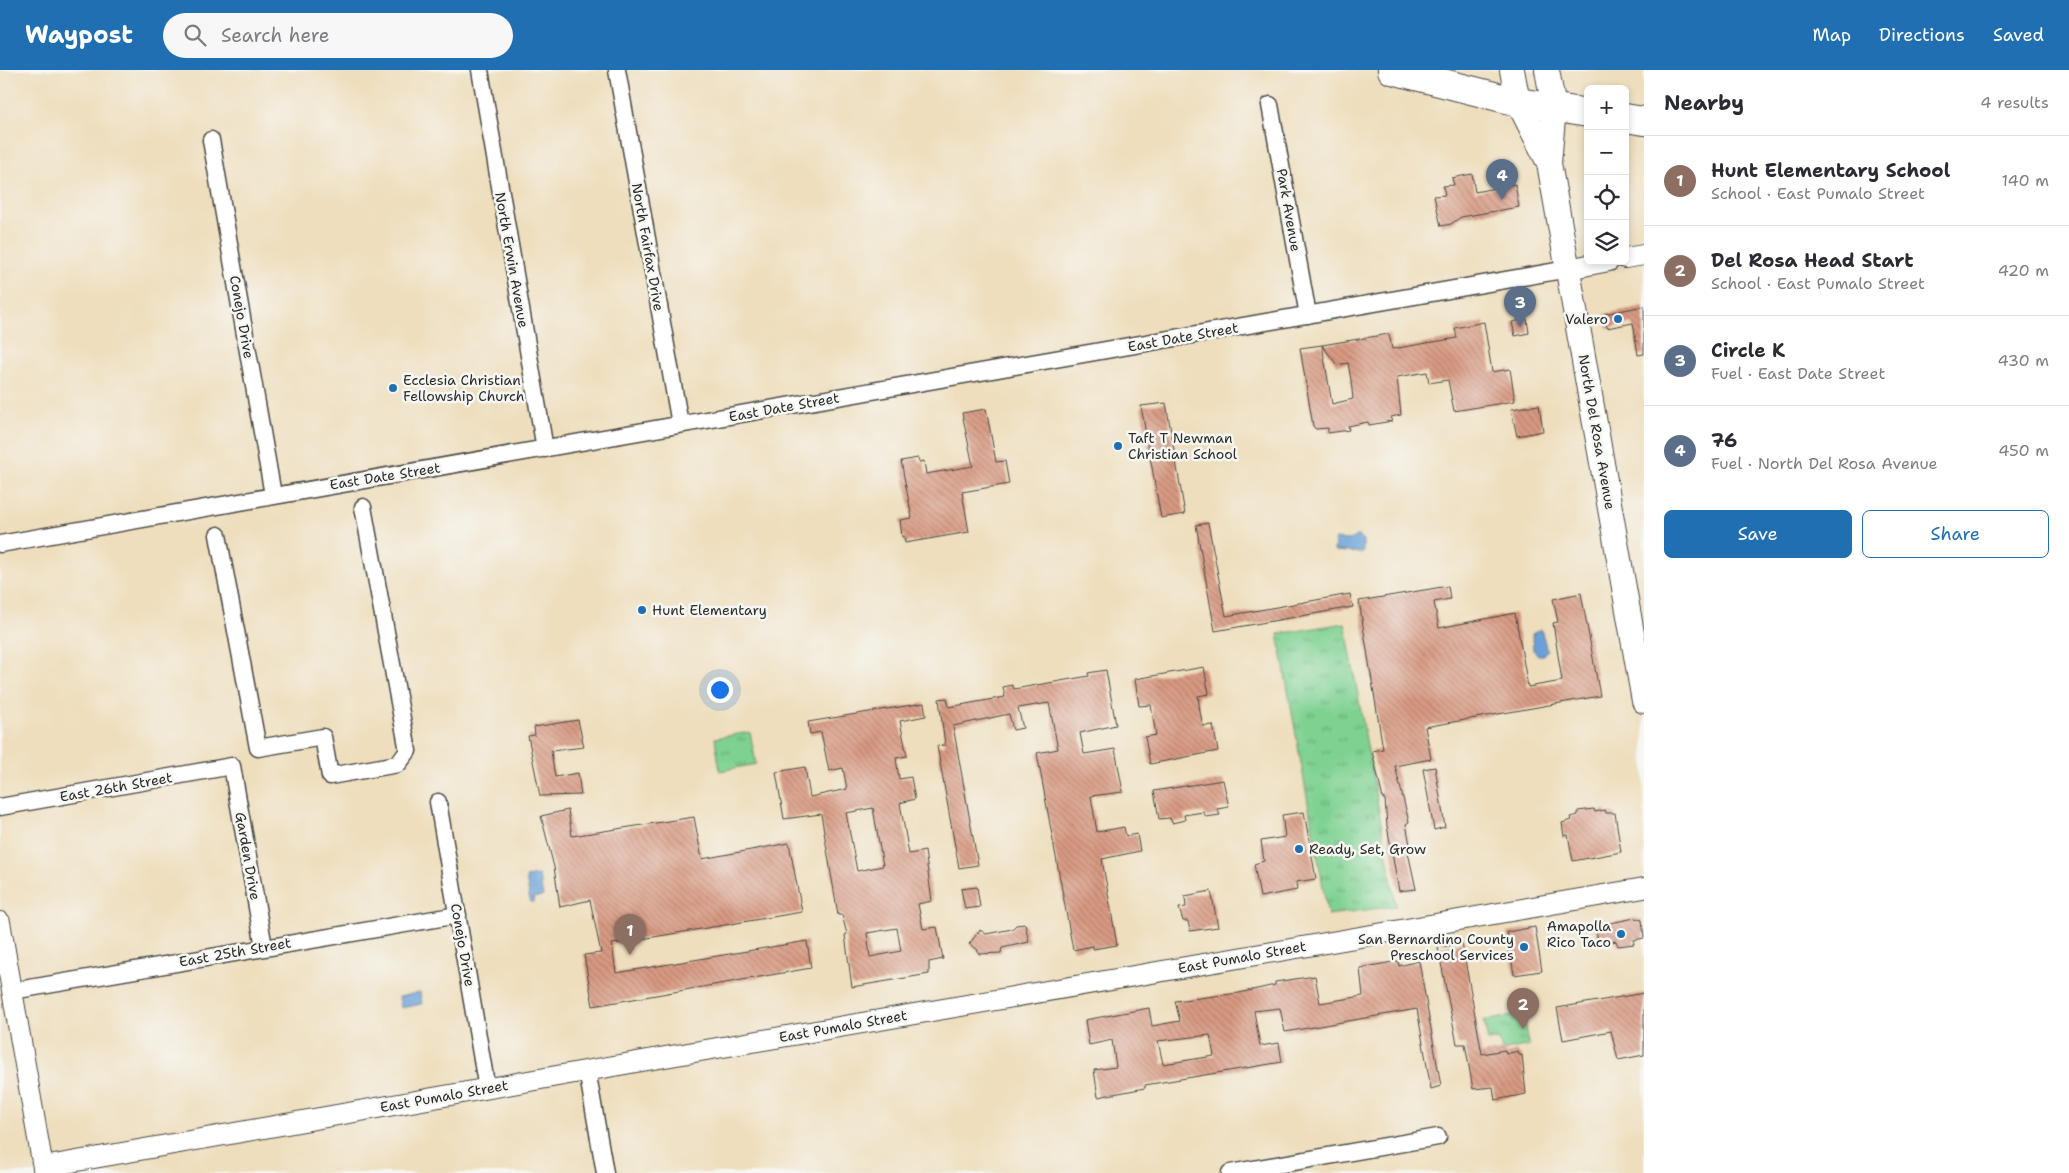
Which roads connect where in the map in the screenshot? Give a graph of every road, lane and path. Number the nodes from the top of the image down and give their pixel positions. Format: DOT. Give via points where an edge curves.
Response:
graph roads {
  1 [pos="480,70"];
  2 [pos="617,70"];
  3 [pos="1392,70"];
  4 [pos="1512,70"];
  5 [pos="1547,70"];
  6 [pos="1518,102"];
  7 [pos="1270,105"];
  8 [pos="1554,108"];
  9 [pos="1584,112"];
  10 [pos="1629,119"];
  11 [pos="1644,121"];
  12 [pos="211,140"];
  13 [pos="1549,164"];
  14 [pos="1644,255"];
  15 [pos="1629,257"];
  16 [pos="1588,265"];
  17 [pos="1568,269"];
  18 [pos="1308,315"];
  19 [pos="680,424"];
  20 [pos="545,450"];
  21 [pos="273,495"];
  22 [pos="364,507"];
  23 [pos="218,535"];
  24 [pos="0,544"];
  25 [pos="1644,701"];
  26 [pos="232,766"];
  27 [pos="438,802"];
  28 [pos="0,808"];
  29 [pos="1644,888"];
  30 [pos="458,916"];
  31 [pos="0,922"];
  32 [pos="264,947"];
  33 [pos="12,991"];
  34 [pos="587,1070"];
  35 [pos="487,1088"];
  36 [pos="1438,1137"];
  37 [pos="43,1170"];
  38 [pos="605,1173"];
  39 [pos="1230,1173"];
  1 -- 20 [label="street, North Erwin Avenue"];
  2 -- 19 [label="street, North Fairfax Drive"];
  3 -- 6 [label="highway"];
  4 -- 6 [label="main road, North Del Rosa Avenue"];
  5 -- 8 [label="main road, North Del Rosa Avenue"];
  6 -- 8 [label="highway"];
  6 -- 13 [label="main road, North Del Rosa Avenue"];
  7 -- 18 [label="street, Park Avenue"];
  8 -- 9 [label="highway"];
  8 -- 13 [label="main road, North Del Rosa Avenue"];
  10 -- 11 [label="highway"];
  12 -- 21 [label="street, Conejo Drive"];
  13 -- 17 [label="main road, North Del Rosa Avenue"];
  14 -- 15 [label="street"];
  16 -- 17 [label="street"];
  17 -- 18 [label="street, East Date Street"];
  17 -- 25 [label="main road, North Del Rosa Avenue"];
  18 -- 19 [label="street, East Date Street"];
  19 -- 20 [label="street, East Date Street"];
  20 -- 21 [label="street, East Date Street"];
  21 -- 24 [label="street, East Date Street"];
  22 -- 23 [label="street" via="408,751 398,764 330,776 323,737 258,748"];
  26 -- 28 [label="street, East 26th Street"];
  26 -- 32 [label="street, Garden Drive"];
  27 -- 30 [label="street, Conejo Drive"];
  29 -- 34 [label="street, East Pumalo Street"];
  30 -- 32 [label="street, East 25th Street"];
  30 -- 35 [label="street, Conejo Drive"];
  31 -- 33 [label="street"];
  32 -- 33 [label="street, East 25th Street"];
  33 -- 37 [label="street"];
  34 -- 35 [label="street, East Pumalo Street"];
  34 -- 38 [label="street"];
  35 -- 37 [label="street, East Pumalo Street"];
  36 -- 39 [label="street"];
}
